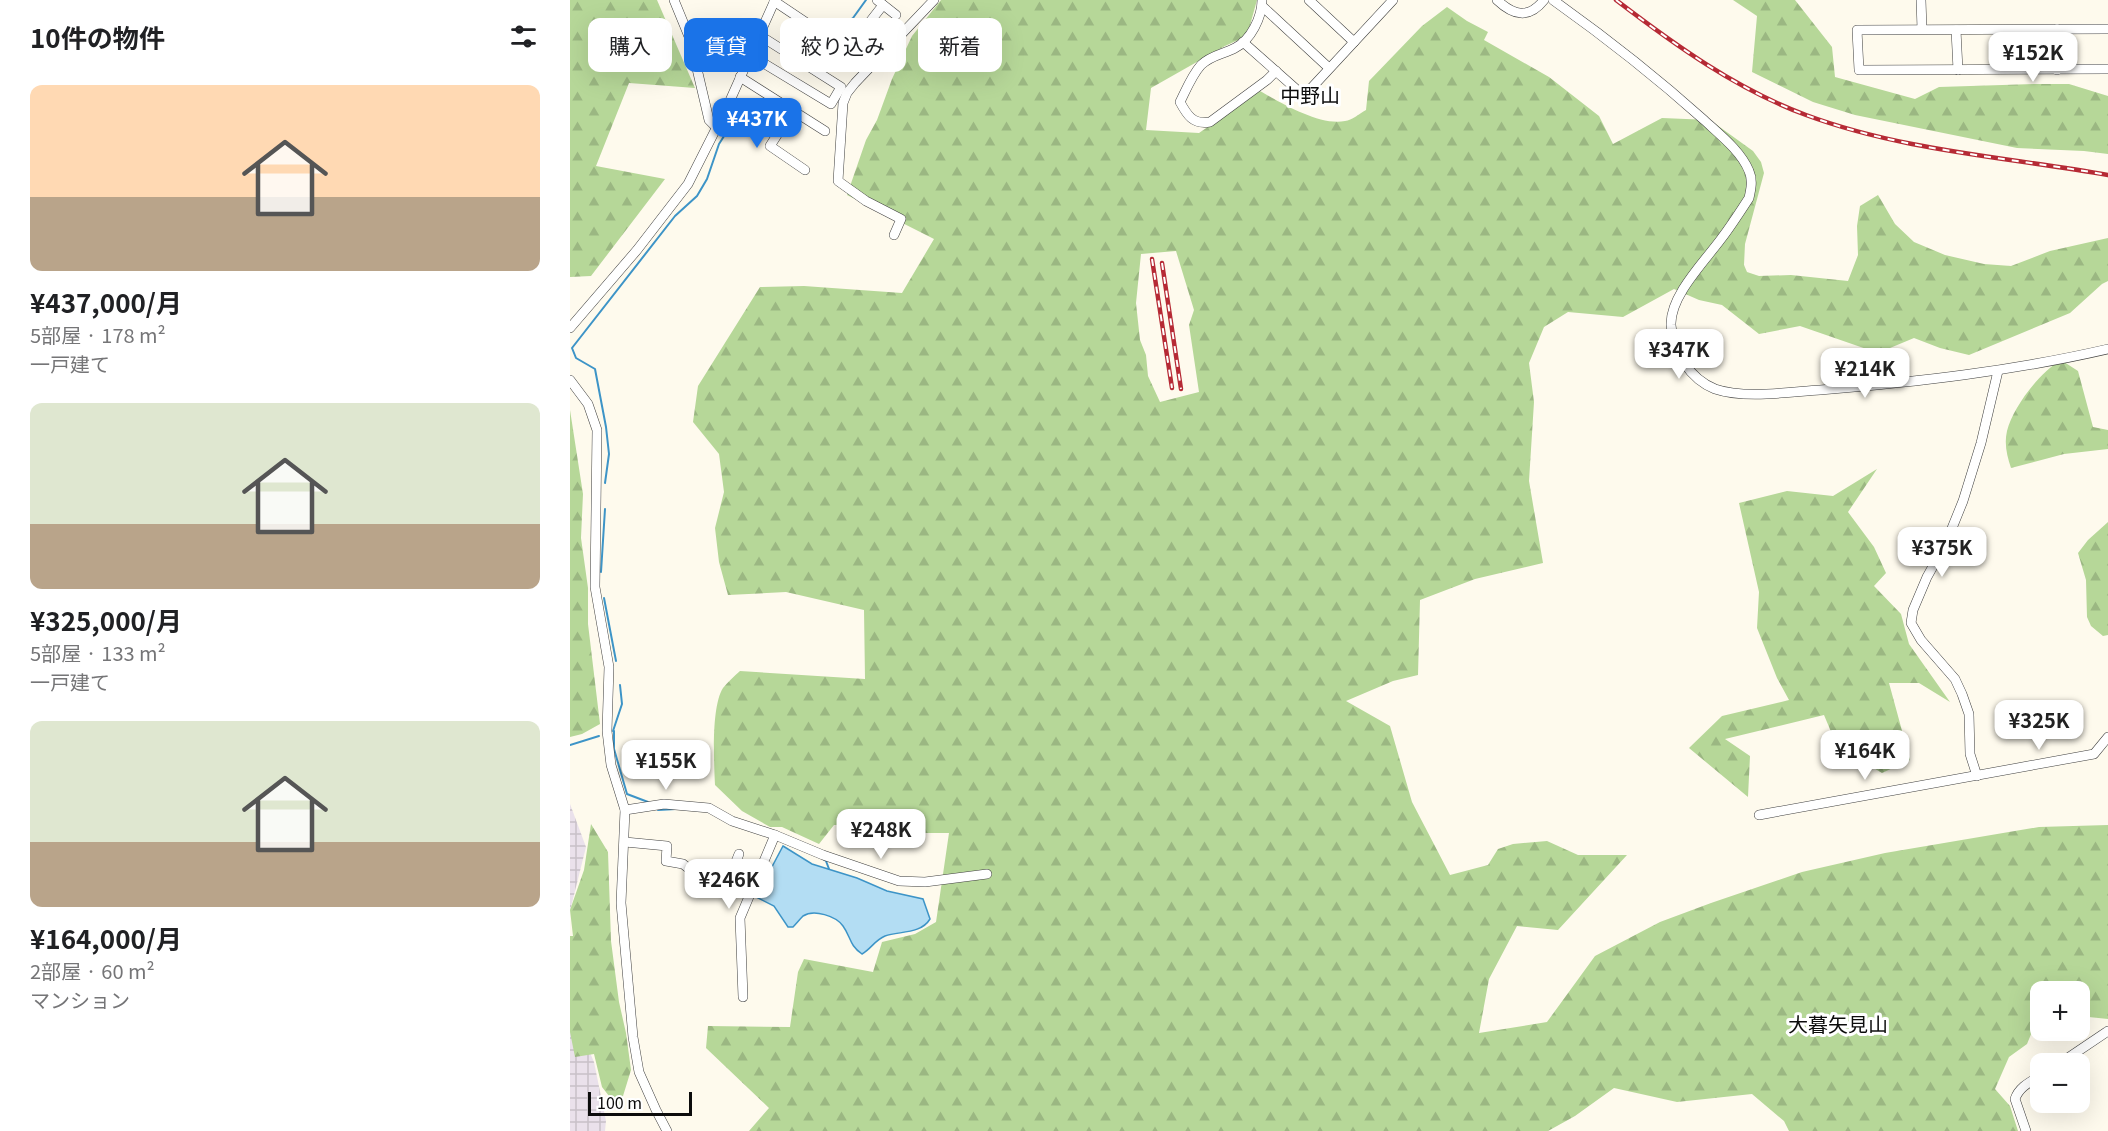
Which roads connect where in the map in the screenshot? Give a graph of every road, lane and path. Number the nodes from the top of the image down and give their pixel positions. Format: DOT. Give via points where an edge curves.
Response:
graph roads {
  1 [pos="674,0"];
  2 [pos="933,0"];
  3 [pos="1309,0"];
  4 [pos="1393,0"];
  5 [pos="1497,0"];
  6 [pos="1544,0"];
  7 [pos="1553,0"];
  8 [pos="1922,0"];
  9 [pos="775,1"];
  10 [pos="880,2"];
  11 [pos="1262,3"];
  12 [pos="896,15"];
  13 [pos="767,18"];
  14 [pos="1922,29"];
  15 [pos="2057,29"];
  16 [pos="2108,29"];
  17 [pos="1956,30"];
  18 [pos="768,41"];
  19 [pos="1244,42"];
  20 [pos="1354,42"];
  21 [pos="768,66"];
  22 [pos="1329,68"];
  23 [pos="2108,69"];
  24 [pos="1276,70"];
  25 [pos="1958,70"];
  26 [pos="2057,70"];
  27 [pos="742,72"];
  28 [pos="740,77"];
  29 [pos="728,105"];
  30 [pos="792,110"];
  31 [pos="717,128"];
  32 [pos="781,128"];
  33 [pos="825,131"];
  34 [pos="806,170"];
  35 [pos="894,235"];
  36 [pos="570,328"];
  37 [pos="2108,350"];
  38 [pos="1998,371"];
  39 [pos="570,380"];
  40 [pos="2108,737"];
  41 [pos="1977,776"];
  42 [pos="625,810"];
  43 [pos="1759,815"];
  44 [pos="776,835"];
  45 [pos="625,842"];
  46 [pos="739,854"];
  47 [pos="987,874"];
  48 [pos="743,997"];
  49 [pos="2108,1031"];
  50 [pos="2075,1053"];
  51 [pos="2030,1083"];
  52 [pos="667,1131"];
  53 [pos="2026,1131"];
  1 -- 31 [label="street" via="690,39 710,120"];
  2 -- 35 [label="street" via="855,83 843,103 838,181 901,219"];
  3 -- 20 [label="street"];
  4 -- 20 [label="street"];
  5 -- 6 [label="street" via="1508,10 1524,14 1536,10"];
  7 -- 38 [label="street" via="1689,107 1719,134 1750,172 1749,198 1682,291 1673,314 1671,324 1678,351 1699,381 1734,393 1778,393"];
  8 -- 14 [label="street"];
  9 -- 10 [label="street" via="852,53"];
  9 -- 13 [label="street"];
  10 -- 12 [label="street"];
  11 -- 19 [label="street" via="1252,33"];
  11 -- 22 [label="street"];
  14 -- 17 [label="street"];
  14 -- 25 [label="street" via="1857,30 1859,70"];
  15 -- 16 [label="street"];
  15 -- 17 [label="street"];
  15 -- 26 [label="street"];
  17 -- 25 [label="street"];
  18 -- 21 [label="street" via="841,87 831,104"];
  19 -- 24 [label="street"];
  19 -- 24 [label="street" via="1201,65 1191,80 1179,102 1196,122 1210,122"];
  20 -- 22 [label="street"];
  22 -- 24 [label="street" via="1304,96"];
  23 -- 26 [label="street"];
  25 -- 26 [label="street"];
  27 -- 28 [label="street"];
  28 -- 29 [label="street"];
  28 -- 30 [label="street"];
  29 -- 31 [label="street"];
  29 -- 34 [label="street" via="777,135 770,146"];
  30 -- 32 [label="street"];
  30 -- 33 [label="street"];
  31 -- 36 [label="street" via="688,184"];
  37 -- 38 [label="street"];
  38 -- 41 [label="street" via="1963,501 1927,577 1911,623 1955,679 1962,694 1969,714 1970,754"];
  39 -- 42 [label="street" via="588,404 597,430 595,587 609,667 607,731 611,765"];
  40 -- 41 [label="street" via="2094,754"];
  41 -- 43 [label="street"];
  42 -- 44 [label="street" via="664,804 709,808 732,821"];
  42 -- 45 [label="street"];
  44 -- 47 [label="street" via="899,881 925,882"];
  44 -- 48 [label="street" via="740,918"];
  45 -- 46 [label="street" via="667,846 666,861 683,864 712,887 729,879"];
  45 -- 52 [label="street" via="621,903 633,1037 639,1072"];
  49 -- 50 [label="street"];
  51 -- 53 [label="street" via="2018,1091 2015,1099"];
}
